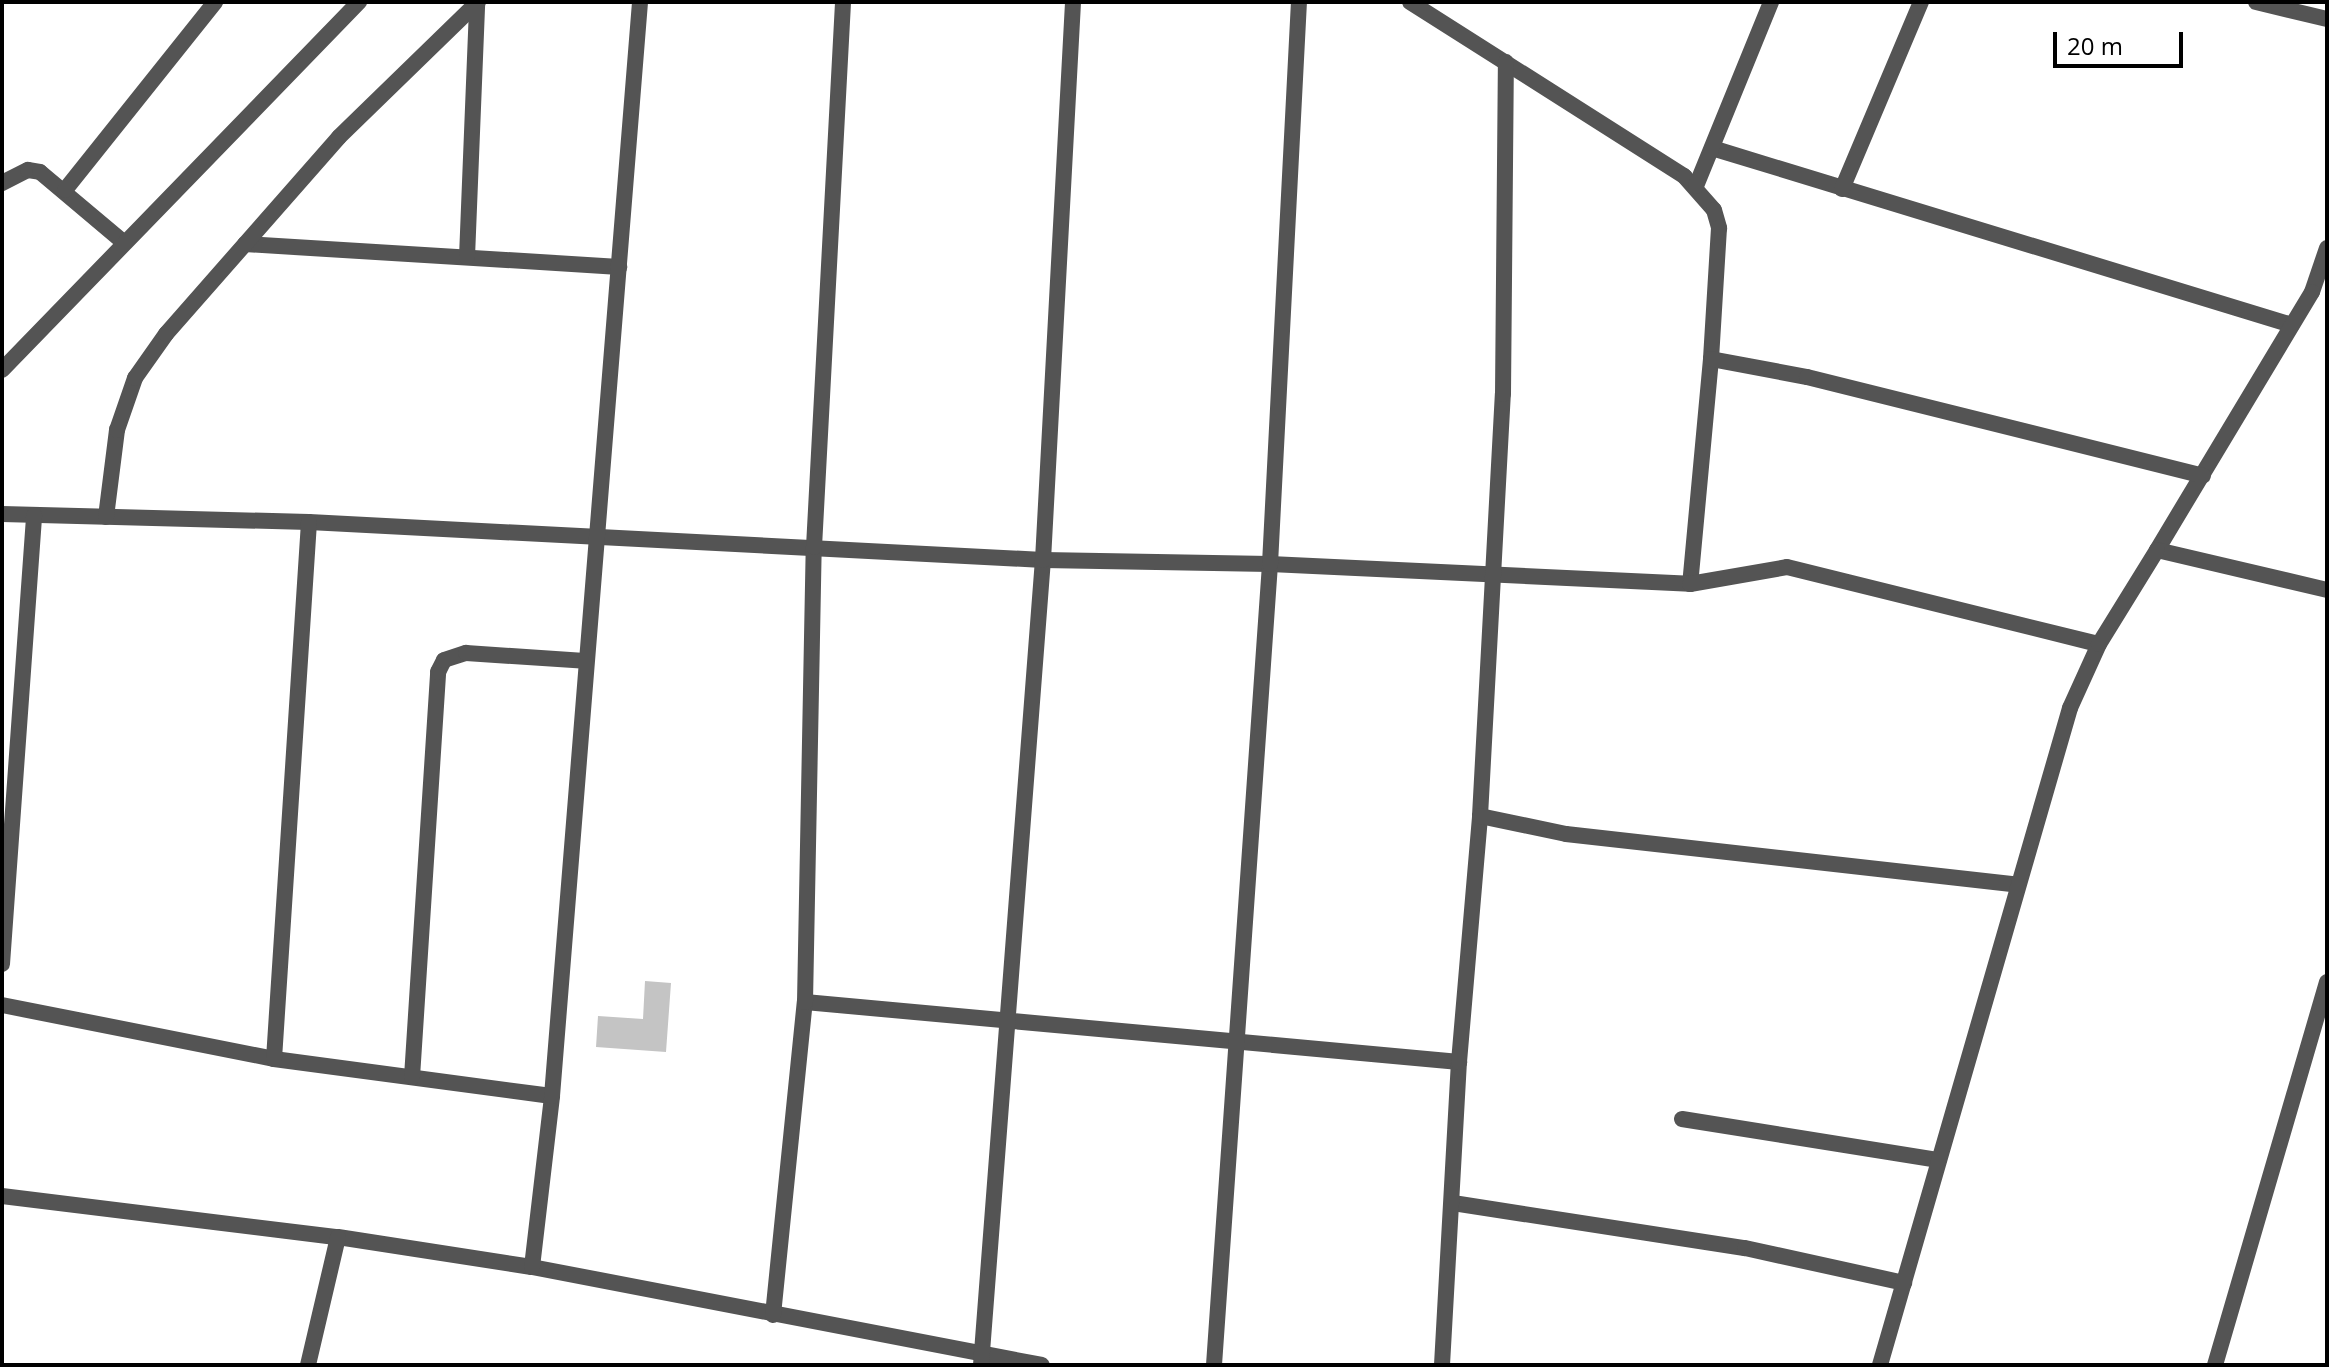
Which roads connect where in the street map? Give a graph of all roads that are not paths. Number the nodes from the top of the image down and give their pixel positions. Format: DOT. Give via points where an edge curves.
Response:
graph roads {
  1 [pos="215,2"];
  2 [pos="359,2"];
  3 [pos="478,2"];
  4 [pos="640,2"];
  5 [pos="843,2"];
  6 [pos="1073,2"];
  7 [pos="1299,2"];
  8 [pos="1410,2"];
  9 [pos="1771,2"];
  10 [pos="1921,2"];
  11 [pos="2256,2"];
  12 [pos="2327,19"];
  13 [pos="1506,62"];
  14 [pos="1712,148"];
  15 [pos="2,183"];
  16 [pos="1696,186"];
  17 [pos="1842,189"];
  18 [pos="65,190"];
  19 [pos="123,242"];
  20 [pos="245,244"];
  21 [pos="2327,248"];
  22 [pos="467,257"];
  23 [pos="619,267"];
  24 [pos="2292,325"];
  25 [pos="1711,359"];
  26 [pos="2,370"];
  27 [pos="2203,476"];
  28 [pos="2,514"];
  29 [pos="34,515"];
  30 [pos="106,517"];
  31 [pos="309,522"];
  32 [pos="595,537"];
  33 [pos="814,547"];
  34 [pos="2157,550"];
  35 [pos="1043,560"];
  36 [pos="1270,564"];
  37 [pos="1497,577"];
  38 [pos="1690,584"];
  39 [pos="2327,590"];
  40 [pos="2099,644"];
  41 [pos="585,661"];
  42 [pos="1480,816"];
  43 [pos="2018,885"];
  44 [pos="2,964"];
  45 [pos="2327,982"];
  46 [pos="805,1002"];
  47 [pos="2,1005"];
  48 [pos="1008,1017"];
  49 [pos="1238,1039"];
  50 [pos="274,1059"];
  51 [pos="1459,1062"];
  52 [pos="412,1077"];
  53 [pos="552,1096"];
  54 [pos="1682,1119"];
  55 [pos="1939,1160"];
  56 [pos="2,1196"];
  57 [pos="1453,1203"];
  58 [pos="338,1237"];
  59 [pos="532,1267"];
  60 [pos="1904,1283"];
  61 [pos="773,1315"];
  62 [pos="982,1360"];
  63 [pos="308,1365"];
  64 [pos="1042,1365"];
  65 [pos="1214,1365"];
  66 [pos="1442,1365"];
  67 [pos="1880,1365"];
  68 [pos="2215,1365"];
  1 -- 18 [label="street"];
  2 -- 19 [label="street"];
  3 -- 20 [label="street" via="339,137"];
  3 -- 22 [label="street"];
  4 -- 23 [label="street"];
  5 -- 33 [label="street"];
  6 -- 35 [label="street"];
  7 -- 36 [label="street"];
  8 -- 13 [label="street"];
  9 -- 14 [label="street"];
  10 -- 17 [label="street"];
  11 -- 12 [label="street"];
  13 -- 16 [label="street"];
  13 -- 37 [label="street"];
  14 -- 16 [label="street"];
  14 -- 17 [label="street"];
  15 -- 18 [label="street" via="28,170"];
  16 -- 25 [label="street" via="1714,210 1719,228"];
  17 -- 24 [label="street"];
  18 -- 19 [label="street"];
  19 -- 26 [label="street"];
  20 -- 22 [label="street"];
  20 -- 30 [label="street" via="135,378 117,430"];
  21 -- 24 [label="street" via="2312,292"];
  22 -- 23 [label="street"];
  23 -- 32 [label="street"];
  24 -- 27 [label="street"];
  25 -- 27 [label="street" via="1807,377"];
  25 -- 38 [label="street"];
  27 -- 34 [label="street"];
  28 -- 29 [label="street"];
  29 -- 30 [label="street"];
  29 -- 44 [label="street"];
  30 -- 31 [label="street"];
  31 -- 32 [label="street"];
  31 -- 50 [label="street"];
  32 -- 33 [label="street"];
  32 -- 41 [label="street"];
  33 -- 35 [label="street"];
  33 -- 46 [label="street"];
  34 -- 39 [label="street"];
  34 -- 40 [label="street"];
  35 -- 36 [label="street"];
  35 -- 48 [label="street"];
  36 -- 37 [label="street"];
  36 -- 49 [label="street"];
  37 -- 38 [label="street"];
  37 -- 42 [label="street"];
  38 -- 40 [label="street" via="1787,567"];
  40 -- 43 [label="street" via="2070,708"];
  41 -- 52 [label="street" via="466,653 444,660 438,672"];
  41 -- 53 [label="street"];
  42 -- 43 [label="street" via="1566,834"];
  42 -- 51 [label="street"];
  43 -- 55 [label="street"];
  45 -- 68 [label="street"];
  46 -- 48 [label="street"];
  46 -- 61 [label="street"];
  47 -- 50 [label="street"];
  48 -- 49 [label="street"];
  48 -- 62 [label="street"];
  49 -- 51 [label="street"];
  49 -- 65 [label="street"];
  50 -- 52 [label="street"];
  51 -- 57 [label="street"];
  52 -- 53 [label="street"];
  53 -- 59 [label="street"];
  54 -- 55 [label="street"];
  55 -- 60 [label="street"];
  56 -- 58 [label="street"];
  57 -- 60 [label="street" via="1745,1248"];
  57 -- 66 [label="street"];
  58 -- 59 [label="street"];
  58 -- 63 [label="street"];
  59 -- 61 [label="street"];
  60 -- 67 [label="street"];
  61 -- 62 [label="street"];
  62 -- 64 [label="street"];
}
